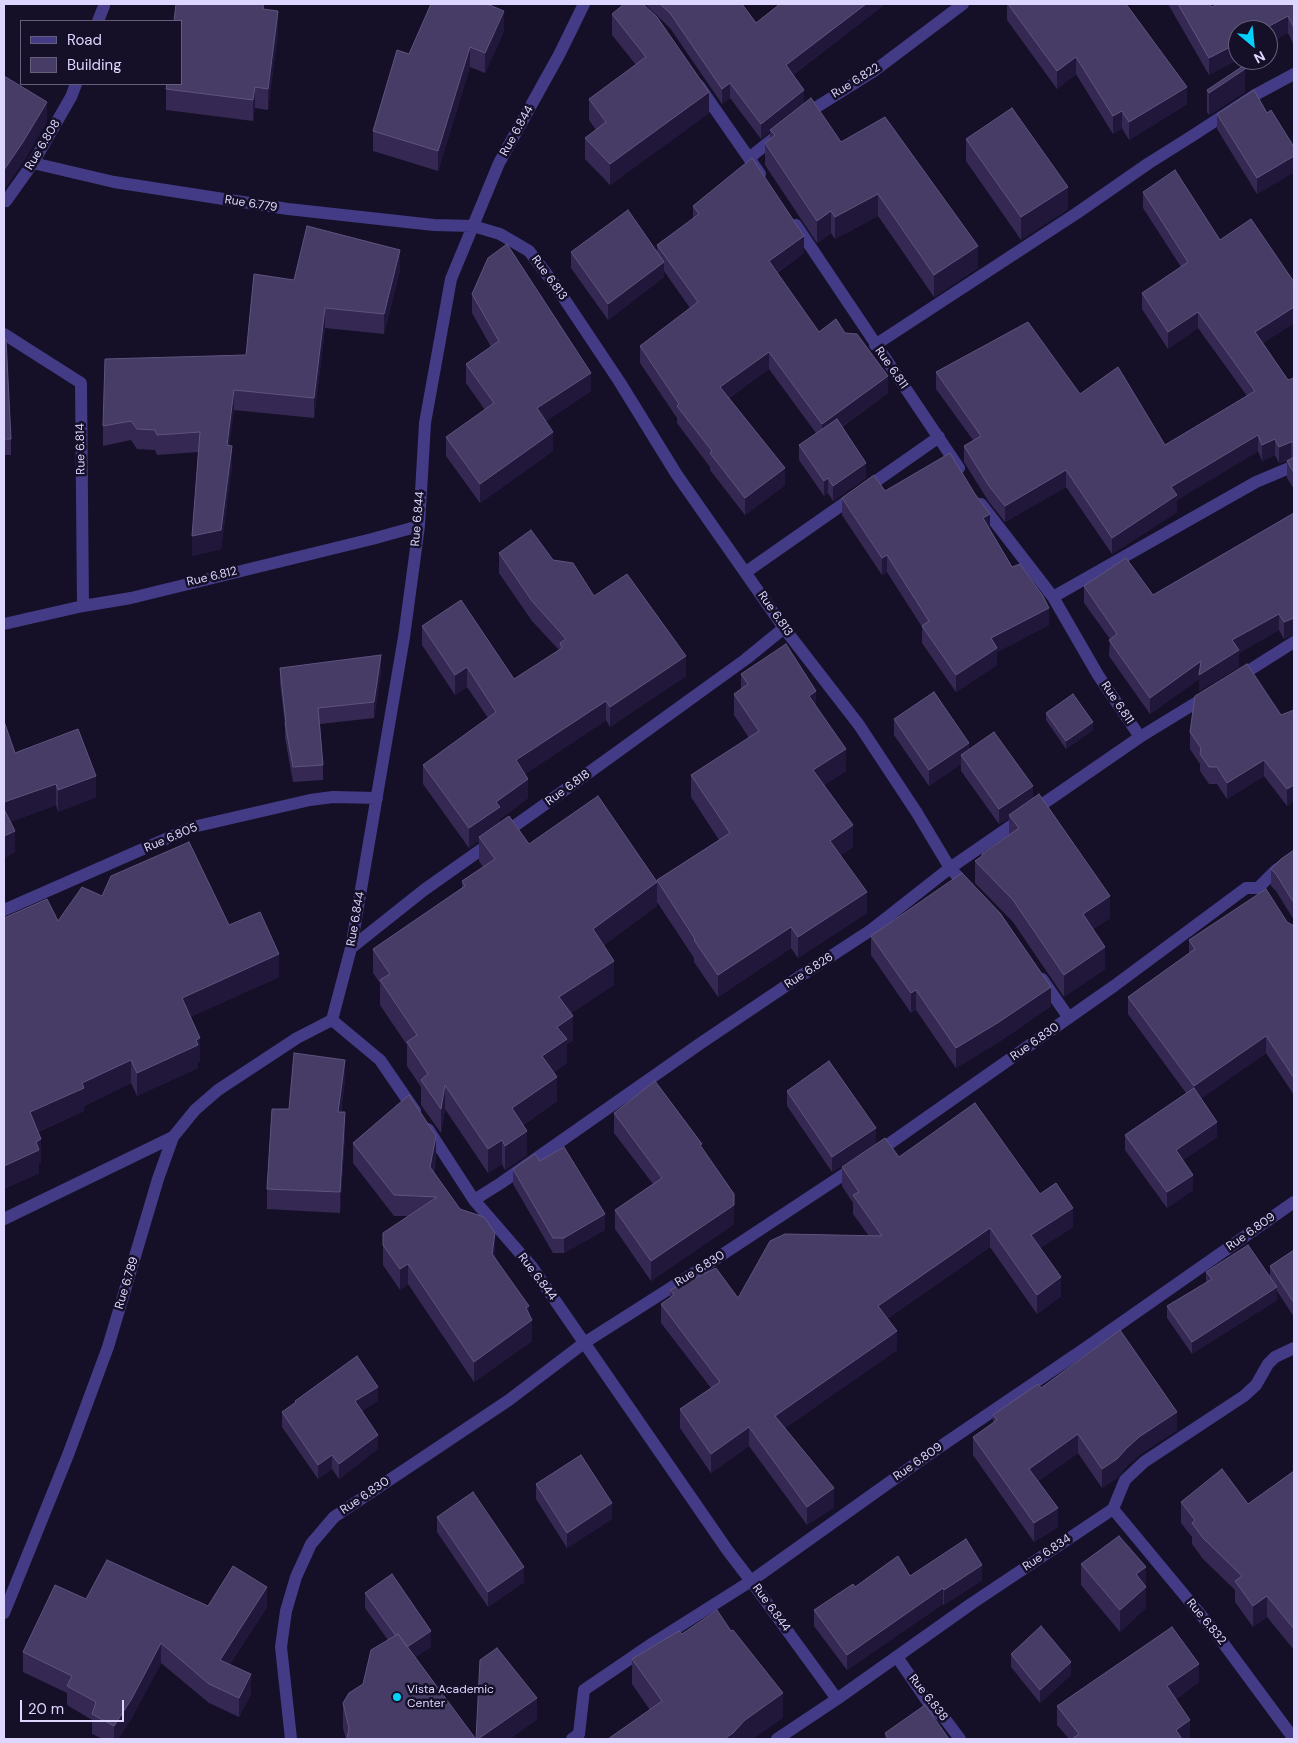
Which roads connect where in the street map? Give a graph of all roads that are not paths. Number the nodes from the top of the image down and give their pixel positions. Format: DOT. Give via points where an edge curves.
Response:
graph roads {
  1 [pos="102,4"];
  2 [pos="584,4"];
  3 [pos="963,4"];
  4 [pos="98,20"];
  5 [pos="690,72"];
  6 [pos="1294,74"];
  7 [pos="76,85"];
  8 [pos="748,158"];
  9 [pos="33,163"];
  10 [pos="770,187"];
  11 [pos="4,202"];
  12 [pos="791,218"];
  13 [pos="472,226"];
  14 [pos="4,334"];
  15 [pos="875,345"];
  16 [pos="939,437"];
  17 [pos="1294,466"];
  18 [pos="963,475"];
  19 [pos="973,491"];
  20 [pos="419,526"];
  21 [pos="746,572"];
  22 [pos="1052,597"];
  23 [pos="83,606"];
  24 [pos="4,624"];
  25 [pos="784,628"];
  26 [pos="1294,642"];
  27 [pos="1140,737"];
  28 [pos="377,798"];
  29 [pos="1294,858"];
  30 [pos="950,868"];
  31 [pos="1258,888"];
  32 [pos="975,895"];
  33 [pos="1269,896"];
  34 [pos="4,910"];
  35 [pos="351,948"];
  36 [pos="1032,965"];
  37 [pos="1069,1018"];
  38 [pos="332,1020"];
  39 [pos="173,1137"];
  40 [pos="474,1200"];
  41 [pos="1294,1202"];
  42 [pos="4,1219"];
  43 [pos="584,1343"];
  44 [pos="1294,1348"];
  45 [pos="1113,1509"];
  46 [pos="752,1581"];
  47 [pos="4,1613"];
  48 [pos="897,1657"];
  49 [pos="837,1700"];
  50 [pos="291,1739"];
  51 [pos="572,1739"];
  52 [pos="777,1739"];
  53 [pos="960,1739"];
  54 [pos="1294,1739"];
  1 -- 4 [label="street"];
  2 -- 13 [label="street, Rue 6.844" via="500,163"];
  3 -- 8 [label="street, Rue 6.822" via="874,71 813,108"];
  5 -- 8 [label="street"];
  6 -- 15 [label="street" via="1255,95 1149,163"];
  7 -- 9 [label="street, Rue 6.808"];
  8 -- 10 [label="street"];
  9 -- 11 [label="street, Rue 6.808"];
  9 -- 13 [label="street, Rue 6.779" via="114,182 288,210"];
  12 -- 15 [label="street, Rue 6.811"];
  13 -- 20 [label="street, Rue 6.844" via="450,279 426,423"];
  13 -- 21 [label="street, Rue 6.813" via="500,234 529,251 608,365 677,475"];
  14 -- 23 [label="street, Rue 6.814" via="81,383"];
  15 -- 16 [label="street, Rue 6.811"];
  16 -- 18 [label="street, Rue 6.811"];
  16 -- 21 [label="street"];
  17 -- 22 [label="street" via="1256,482"];
  19 -- 22 [label="street, Rue 6.811"];
  20 -- 23 [label="street, Rue 6.812" via="131,598"];
  20 -- 28 [label="street, Rue 6.844"];
  21 -- 25 [label="street, Rue 6.813"];
  22 -- 27 [label="street, Rue 6.811" via="1098,675"];
  23 -- 24 [label="street, Rue 6.812"];
  25 -- 30 [label="street, Rue 6.813" via="858,725"];
  25 -- 35 [label="street, Rue 6.818" via="746,659 424,890"];
  26 -- 27 [label="street, Rue 6.826"];
  27 -- 30 [label="street, Rue 6.826"];
  28 -- 34 [label="street, Rue 6.805" via="310,800 193,827"];
  28 -- 35 [label="street, Rue 6.844"];
  29 -- 31 [label="street"];
  30 -- 32 [label="street, Rue 6.813"];
  30 -- 40 [label="street, Rue 6.826" via="871,930"];
  31 -- 33 [label="street"];
  31 -- 37 [label="street, Rue 6.830" via="1246,888"];
  35 -- 38 [label="street, Rue 6.844"];
  36 -- 37 [label="street"];
  37 -- 43 [label="street, Rue 6.830" via="878,1152"];
  38 -- 39 [label="street, Rue 6.789" via="296,1038 218,1090"];
  38 -- 40 [label="street, Rue 6.844" via="380,1060"];
  39 -- 42 [label="street"];
  39 -- 47 [label="street, Rue 6.789" via="108,1347"];
  40 -- 43 [label="street, Rue 6.844" via="532,1267"];
  41 -- 46 [label="street, Rue 6.809"];
  43 -- 46 [label="street, Rue 6.844"];
  43 -- 50 [label="street, Rue 6.830" via="509,1400 334,1517 311,1544 296,1577 281,1647"];
  44 -- 45 [label="street" via="1275,1357 1256,1385 1244,1396 1144,1462 1125,1480"];
  45 -- 48 [label="street, Rue 6.834"];
  45 -- 54 [label="street, Rue 6.832" via="1214,1632"];
  46 -- 49 [label="street, Rue 6.844"];
  46 -- 51 [label="street, Rue 6.809" via="584,1690 580,1734"];
  48 -- 49 [label="street, Rue 6.834"];
  48 -- 53 [label="street, Rue 6.838" via="930,1705"];
  49 -- 52 [label="street, Rue 6.834"];
}
